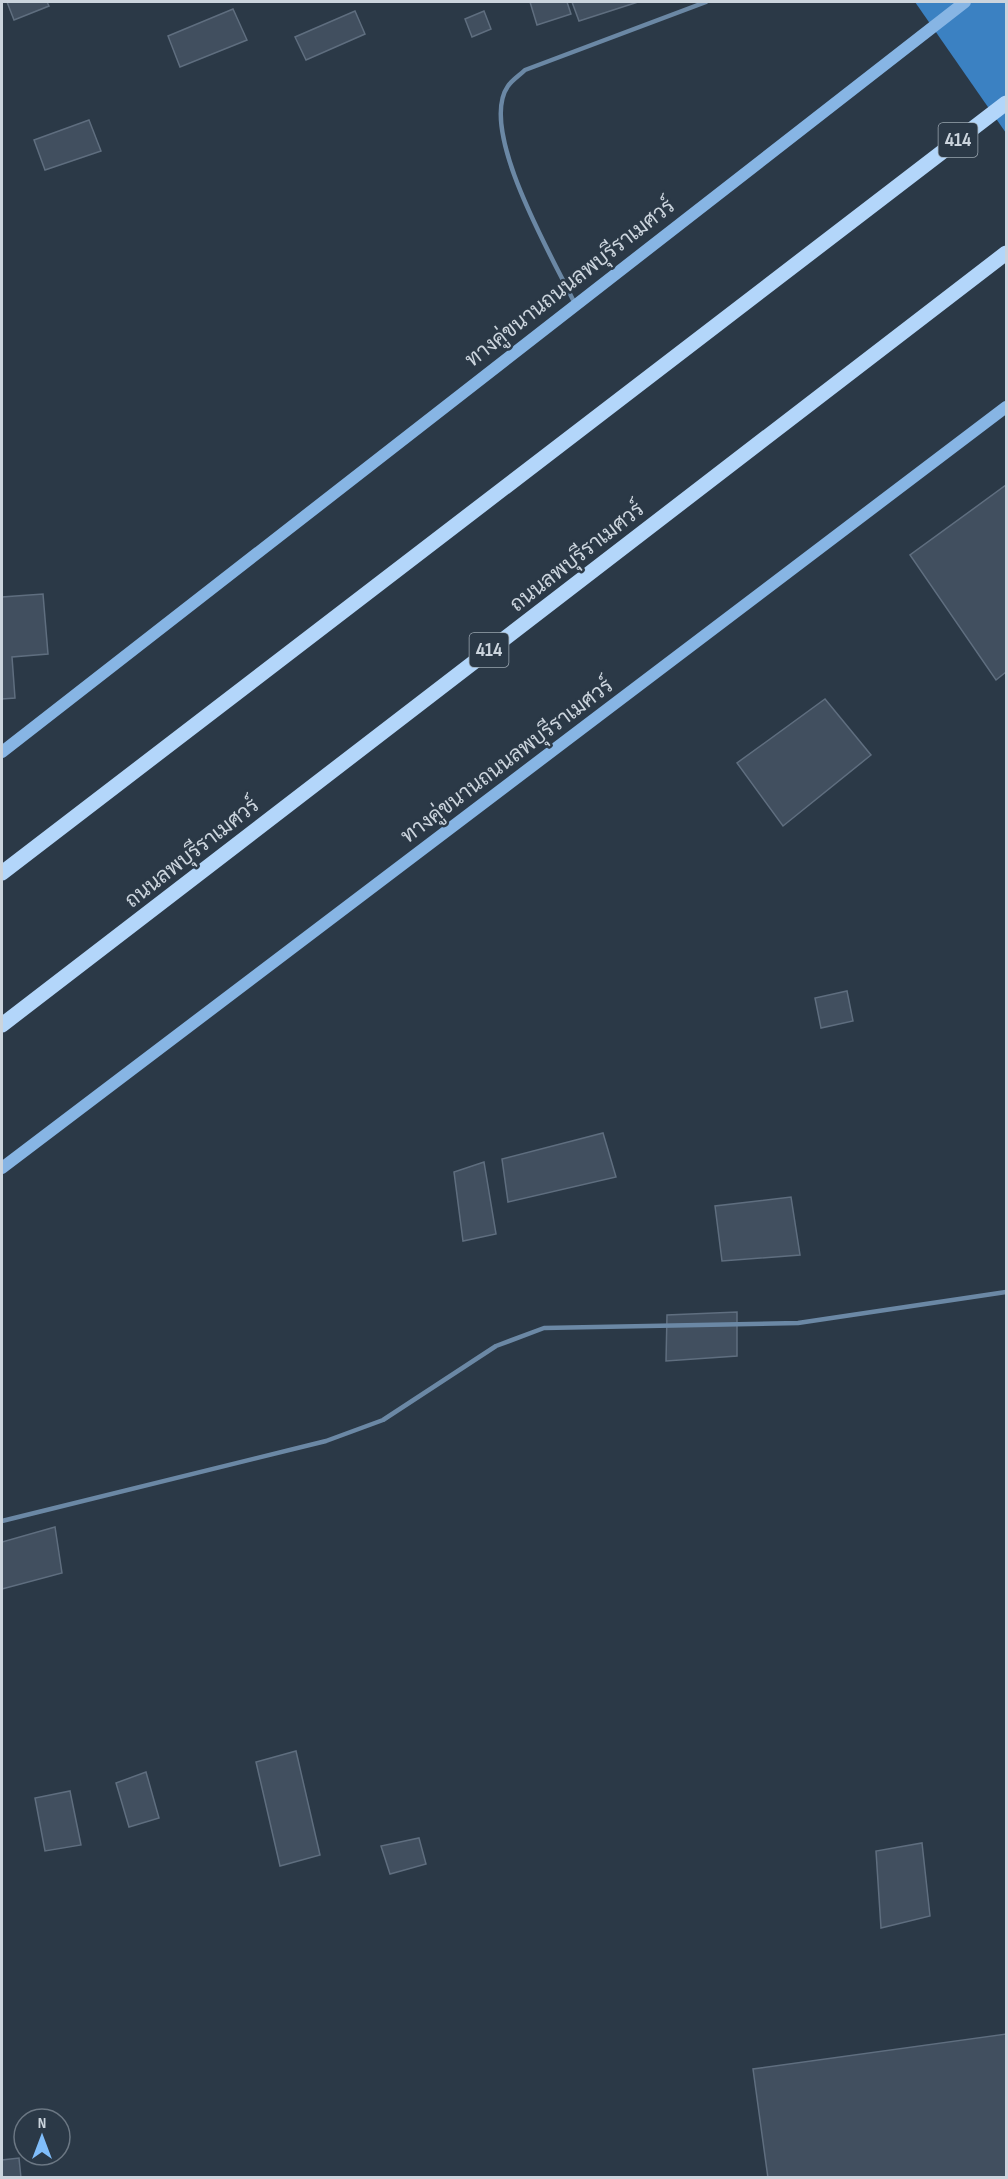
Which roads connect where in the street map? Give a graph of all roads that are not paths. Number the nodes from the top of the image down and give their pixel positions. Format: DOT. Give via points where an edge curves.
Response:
graph roads {
  1 [pos="706,2"];
  2 [pos="965,2"];
  3 [pos="1006,103"];
  4 [pos="1006,253"];
  5 [pos="575,304"];
  6 [pos="1006,407"];
  7 [pos="2,752"];
  8 [pos="2,873"];
  9 [pos="2,1025"];
  10 [pos="2,1168"];
  11 [pos="1006,1292"];
  12 [pos="2,1521"];
  1 -- 5 [label="lane" via="525,70 507,86 501,109 510,166"];
  2 -- 5 [label="main road, ทางคู่ขนานถนนลพบุรีราเมศวร์"];
  3 -- 8 [label="main road, 414"];
  4 -- 9 [label="main road, ถนนลพบุรีราเมศวร์ / 414"];
  5 -- 7 [label="main road, ทางคู่ขนานถนนลพบุรีราเมศวร์"];
  6 -- 10 [label="main road, ทางคู่ขนานถนนลพบุรีราเมศวร์"];
  11 -- 12 [label="lane" via="798,1323 544,1328 496,1346 383,1420 326,1441"];
}
